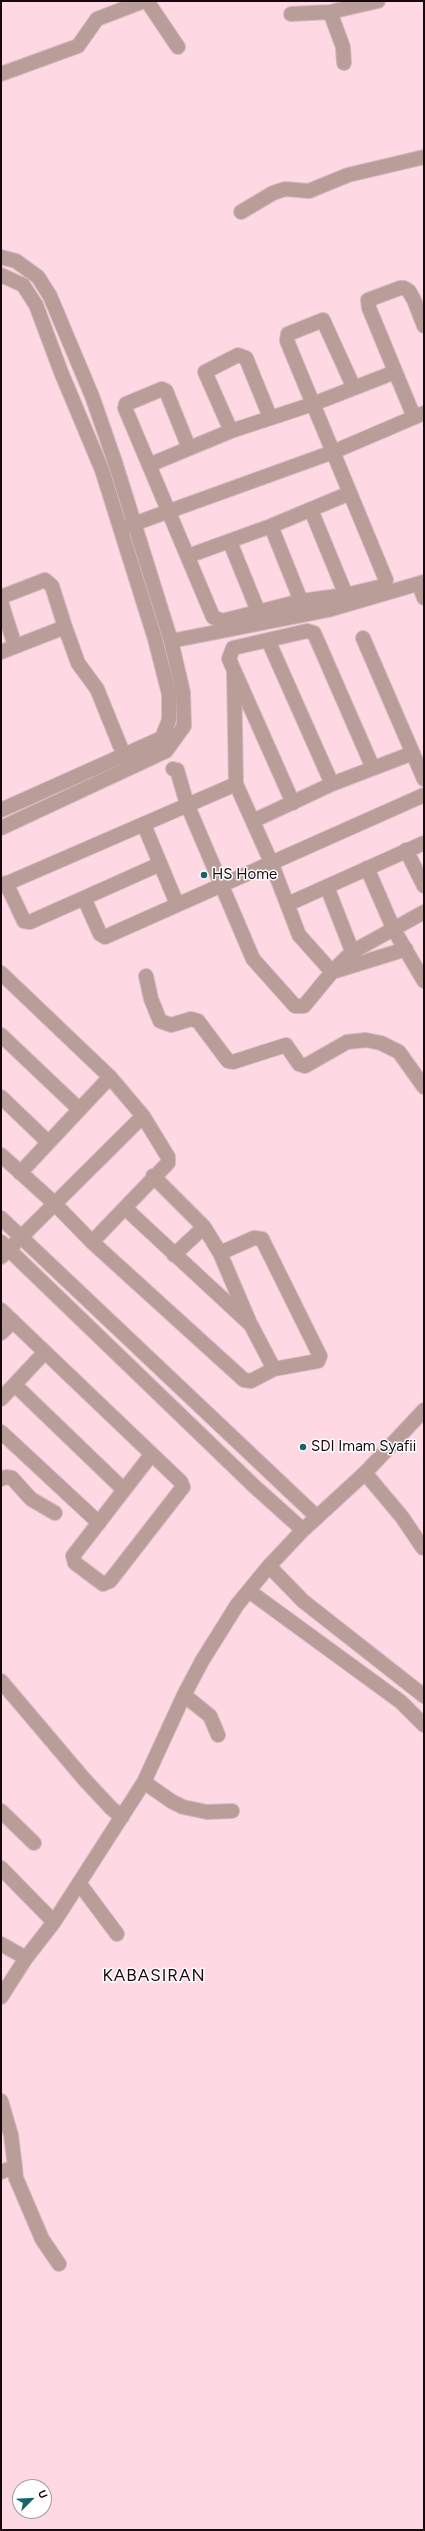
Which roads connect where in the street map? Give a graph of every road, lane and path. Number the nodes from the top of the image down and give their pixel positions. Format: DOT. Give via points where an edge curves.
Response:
graph roads {
  1 [pos="144,1"];
  2 [pos="147,1"];
  3 [pos="376,1"];
  4 [pos="330,12"];
  5 [pos="291,14"];
  6 [pos="178,47"];
  7 [pos="344,63"];
  8 [pos="1,74"];
  9 [pos="424,157"];
  10 [pos="242,212"];
  11 [pos="1,257"];
  12 [pos="1,275"];
  13 [pos="419,298"];
  14 [pos="424,326"];
  15 [pos="395,372"];
  16 [pos="354,388"];
  17 [pos="314,404"];
  18 [pos="419,415"];
  19 [pos="270,417"];
  20 [pos="231,431"];
  21 [pos="189,448"];
  22 [pos="333,452"];
  23 [pos="149,465"];
  24 [pos="350,493"];
  25 [pos="168,510"];
  26 [pos="311,510"];
  27 [pos="135,524"];
  28 [pos="271,526"];
  29 [pos="121,528"];
  30 [pos="230,542"];
  31 [pos="188,556"];
  32 [pos="421,583"];
  33 [pos="346,595"];
  34 [pos="1,597"];
  35 [pos="424,598"];
  36 [pos="301,600"];
  37 [pos="1,602"];
  38 [pos="258,611"];
  39 [pos="65,627"];
  40 [pos="363,638"];
  41 [pos="268,640"];
  42 [pos="171,641"];
  43 [pos="15,646"];
  44 [pos="1,652"];
  45 [pos="234,672"];
  46 [pos="162,738"];
  47 [pos="166,751"];
  48 [pos="413,753"];
  49 [pos="126,762"];
  50 [pos="373,768"];
  51 [pos="424,779"];
  52 [pos="236,784"];
  53 [pos="332,784"];
  54 [pos="424,795"];
  55 [pos="293,803"];
  56 [pos="188,804"];
  57 [pos="1,810"];
  58 [pos="253,821"];
  59 [pos="144,825"];
  60 [pos="1,828"];
  61 [pos="424,843"];
  62 [pos="406,850"];
  63 [pos="272,862"];
  64 [pos="160,864"];
  65 [pos="367,868"];
  66 [pos="4,884"];
  67 [pos="223,885"];
  68 [pos="424,886"];
  69 [pos="327,887"];
  70 [pos="84,898"];
  71 [pos="177,904"];
  72 [pos="288,904"];
  73 [pos="424,912"];
  74 [pos="394,930"];
  75 [pos="406,949"];
  76 [pos="355,958"];
  77 [pos="421,966"];
  78 [pos="332,972"];
  79 [pos="1,974"];
  80 [pos="146,976"];
  81 [pos="424,981"];
  82 [pos="1,1035"];
  83 [pos="110,1077"];
  84 [pos="424,1087"];
  85 [pos="1,1097"];
  86 [pos="79,1109"];
  87 [pos="143,1116"];
  88 [pos="48,1142"];
  89 [pos="1,1155"];
  90 [pos="20,1173"];
  91 [pos="153,1176"];
  92 [pos="54,1203"];
  93 [pos="125,1208"];
  94 [pos="1,1218"];
  95 [pos="204,1227"];
  96 [pos="21,1236"];
  97 [pos="92,1242"];
  98 [pos="3,1249"];
  99 [pos="220,1253"];
  100 [pos="174,1255"];
  101 [pos="1,1310"];
  102 [pos="12,1321"];
  103 [pos="251,1325"];
  104 [pos="1,1333"];
  105 [pos="45,1352"];
  106 [pos="274,1369"];
  107 [pos="15,1385"];
  108 [pos="1,1399"];
  109 [pos="424,1410"];
  110 [pos="1,1432"];
  111 [pos="151,1455"];
  112 [pos="365,1473"];
  113 [pos="1,1479"];
  114 [pos="124,1490"];
  115 [pos="55,1514"];
  116 [pos="317,1517"];
  117 [pos="99,1522"];
  118 [pos="303,1530"];
  119 [pos="424,1548"];
  120 [pos="269,1566"];
  121 [pos="249,1591"];
  122 [pos="1,1681"];
  123 [pos="184,1696"];
  124 [pos="424,1696"];
  125 [pos="424,1724"];
  126 [pos="218,1735"];
  127 [pos="144,1782"];
  128 [pos="1,1811"];
  129 [pos="232,1811"];
  130 [pos="122,1817"];
  131 [pos="34,1843"];
  132 [pos="1,1868"];
  133 [pos="79,1883"];
  134 [pos="54,1922"];
  135 [pos="117,1934"];
  136 [pos="1,1944"];
  137 [pos="26,1958"];
  138 [pos="1,1997"];
  139 [pos="1,2101"];
  140 [pos="15,2167"];
  141 [pos="1,2172"];
  142 [pos="59,2264"];
  1 -- 8 [label="street" via="97,19 78,46"];
  2 -- 6 [label="street"];
  3 -- 4 [label="street"];
  4 -- 5 [label="street"];
  4 -- 7 [label="street" via="342,47"];
  9 -- 10 [label="street" via="348,175 309,191 285,189 273,193"];
  11 -- 27 [label="street" via="16,262 38,277 50,296 92,396"];
  12 -- 29 [label="street" via="23,285 36,305 102,470"];
  13 -- 14 [label="street"];
  13 -- 15 [label="street" via="400,288 371,298 368,303"];
  15 -- 16 [label="street"];
  15 -- 18 [label="street"];
  16 -- 17 [label="street"];
  16 -- 17 [label="street" via="326,322 320,320 288,334 286,338"];
  17 -- 19 [label="street"];
  17 -- 22 [label="street"];
  18 -- 22 [label="street"];
  19 -- 20 [label="street"];
  19 -- 20 [label="street" via="246,358 238,355 205,372"];
  20 -- 21 [label="street"];
  21 -- 23 [label="street"];
  21 -- 23 [label="street" via="166,391 159,389 129,401 125,408"];
  22 -- 24 [label="street"];
  22 -- 25 [label="street"];
  23 -- 25 [label="street"];
  24 -- 26 [label="street"];
  24 -- 33 [label="street" via="386,580 383,586"];
  25 -- 27 [label="street"];
  25 -- 31 [label="street"];
  26 -- 28 [label="street"];
  26 -- 33 [label="street"];
  27 -- 29 [label="street"];
  27 -- 42 [label="street"];
  28 -- 30 [label="street"];
  28 -- 36 [label="street"];
  29 -- 46 [label="street" via="169,694 169,720"];
  30 -- 31 [label="street"];
  30 -- 38 [label="street"];
  31 -- 38 [label="street" via="213,617 222,621"];
  32 -- 35 [label="street"];
  32 -- 42 [label="street" via="328,610"];
  33 -- 36 [label="street"];
  34 -- 39 [label="street" via="45,580 52,586"];
  36 -- 38 [label="street"];
  37 -- 43 [label="street"];
  39 -- 43 [label="street"];
  39 -- 49 [label="street" via="78,663 97,689"];
  40 -- 48 [label="street"];
  41 -- 45 [label="street" via="233,648 229,653 229,659"];
  41 -- 50 [label="street" via="307,631 314,633"];
  41 -- 53 [label="street"];
  42 -- 47 [label="street" via="183,692 184,726"];
  43 -- 44 [label="street"];
  45 -- 52 [label="street"];
  45 -- 55 [label="street"];
  46 -- 47 [label="street"];
  46 -- 49 [label="street"];
  47 -- 49 [label="street"];
  47 -- 56 [label="street" via="173,769 177,770 180,786"];
  48 -- 50 [label="street"];
  48 -- 51 [label="street"];
  49 -- 57 [label="street"];
  49 -- 60 [label="street"];
  50 -- 53 [label="street"];
  52 -- 56 [label="street"];
  52 -- 58 [label="street"];
  53 -- 55 [label="street"];
  54 -- 63 [label="street"];
  55 -- 58 [label="street"];
  56 -- 59 [label="street"];
  56 -- 67 [label="street"];
  58 -- 63 [label="street"];
  59 -- 64 [label="street"];
  59 -- 66 [label="street"];
  61 -- 62 [label="street"];
  62 -- 65 [label="street"];
  62 -- 68 [label="street"];
  63 -- 67 [label="street"];
  63 -- 72 [label="street"];
  64 -- 70 [label="street"];
  64 -- 71 [label="street"];
  65 -- 69 [label="street"];
  65 -- 74 [label="street"];
  66 -- 70 [label="street" via="24,921 27,922"];
  67 -- 71 [label="street"];
  67 -- 78 [label="street" via="253,959 295,1006 304,1006"];
  69 -- 72 [label="street"];
  69 -- 76 [label="street"];
  70 -- 71 [label="street" via="100,934 106,937"];
  72 -- 78 [label="street" via="299,935"];
  73 -- 74 [label="street"];
  74 -- 75 [label="street"];
  74 -- 76 [label="street"];
  75 -- 76 [label="street"];
  75 -- 77 [label="street"];
  76 -- 78 [label="street"];
  77 -- 81 [label="street"];
  79 -- 83 [label="street"];
  80 -- 84 [label="street" via="151,999 160,1021 171,1025 191,1019 198,1021 228,1061 233,1062 286,1045 299,1064 304,1066 347,1042 366,1040 381,1043 398,1052"];
  82 -- 86 [label="street"];
  83 -- 86 [label="street"];
  83 -- 87 [label="street"];
  85 -- 88 [label="street"];
  86 -- 88 [label="street"];
  87 -- 91 [label="street" via="169,1159"];
  87 -- 92 [label="street"];
  88 -- 90 [label="street"];
  89 -- 90 [label="street"];
  90 -- 92 [label="street"];
  91 -- 93 [label="street"];
  91 -- 95 [label="street"];
  92 -- 96 [label="street"];
  92 -- 97 [label="street"];
  93 -- 97 [label="street"];
  93 -- 100 [label="street"];
  94 -- 96 [label="street"];
  95 -- 99 [label="street"];
  95 -- 100 [label="street"];
  96 -- 98 [label="street"];
  96 -- 116 [label="street"];
  97 -- 106 [label="street" via="244,1380 251,1381"];
  98 -- 118 [label="street"];
  99 -- 103 [label="street"];
  99 -- 106 [label="street" via="254,1238 262,1240 320,1356 318,1361"];
  100 -- 103 [label="street"];
  101 -- 102 [label="street"];
  102 -- 104 [label="street"];
  102 -- 105 [label="street"];
  103 -- 106 [label="street"];
  105 -- 107 [label="street"];
  105 -- 111 [label="street"];
  107 -- 108 [label="street"];
  107 -- 114 [label="street"];
  109 -- 112 [label="street"];
  110 -- 117 [label="street"];
  111 -- 114 [label="street"];
  111 -- 117 [label="street" via="181,1482 183,1487 110,1581 103,1584 73,1559"];
  112 -- 116 [label="street"];
  112 -- 119 [label="street"];
  113 -- 115 [label="street" via="12,1478 35,1502"];
  114 -- 117 [label="street"];
  116 -- 118 [label="street"];
  118 -- 120 [label="street"];
  120 -- 121 [label="street"];
  120 -- 124 [label="street" via="303,1601"];
  121 -- 123 [label="street" via="202,1661"];
  121 -- 125 [label="street" via="401,1702"];
  122 -- 130 [label="street" via="84,1780"];
  123 -- 126 [label="street" via="210,1716"];
  123 -- 127 [label="street"];
  127 -- 129 [label="street" via="183,1807 207,1812"];
  127 -- 130 [label="street"];
  128 -- 131 [label="street"];
  130 -- 133 [label="street"];
  132 -- 134 [label="street"];
  133 -- 134 [label="street"];
  133 -- 135 [label="street"];
  134 -- 137 [label="street"];
  136 -- 137 [label="street"];
  137 -- 138 [label="street"];
  139 -- 140 [label="street" via="11,2135"];
  140 -- 141 [label="street"];
  140 -- 142 [label="street" via="16,2178 42,2239"];
}
